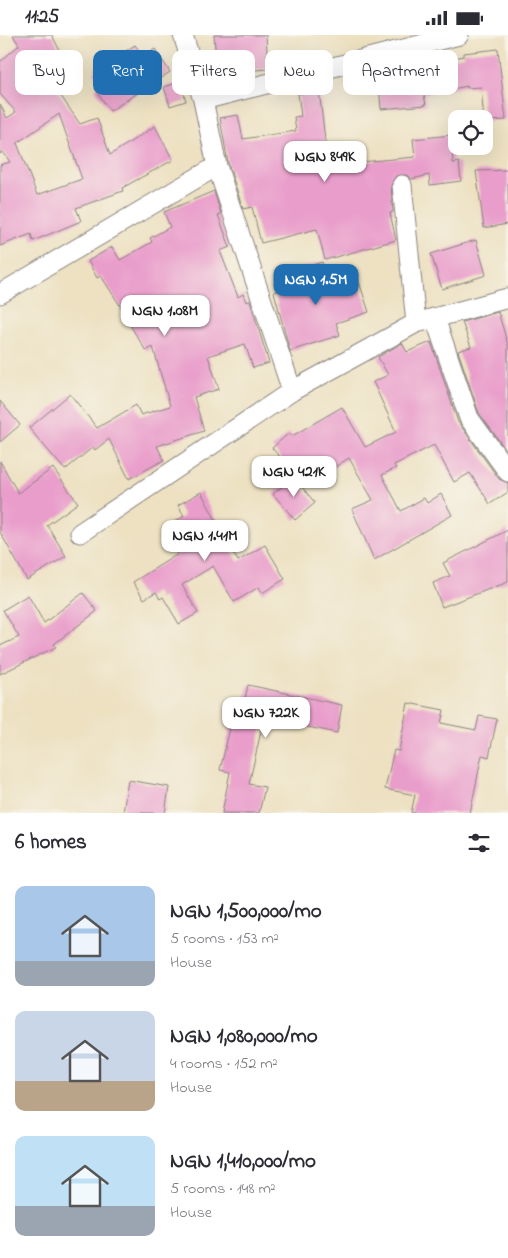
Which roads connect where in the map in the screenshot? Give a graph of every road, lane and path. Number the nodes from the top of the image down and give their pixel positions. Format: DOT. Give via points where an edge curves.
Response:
graph roads {
  1 [pos="183,35"];
  2 [pos="459,35"];
  3 [pos="410,41"];
  4 [pos="203,100"];
  5 [pos="217,166"];
  6 [pos="402,185"];
  7 [pos="0,294"];
  8 [pos="508,298"];
  9 [pos="435,318"];
  10 [pos="416,323"];
  11 [pos="292,391"];
  12 [pos="508,472"];
  13 [pos="80,533"];
  1 -- 4 [label="street"];
  2 -- 3 [label="street"];
  3 -- 4 [label="street"];
  4 -- 5 [label="street"];
  5 -- 7 [label="street"];
  5 -- 11 [label="street"];
  6 -- 10 [label="street"];
  8 -- 9 [label="street"];
  9 -- 10 [label="street"];
  9 -- 12 [label="street" via="469,418"];
  10 -- 11 [label="street"];
  11 -- 13 [label="street"];
}
